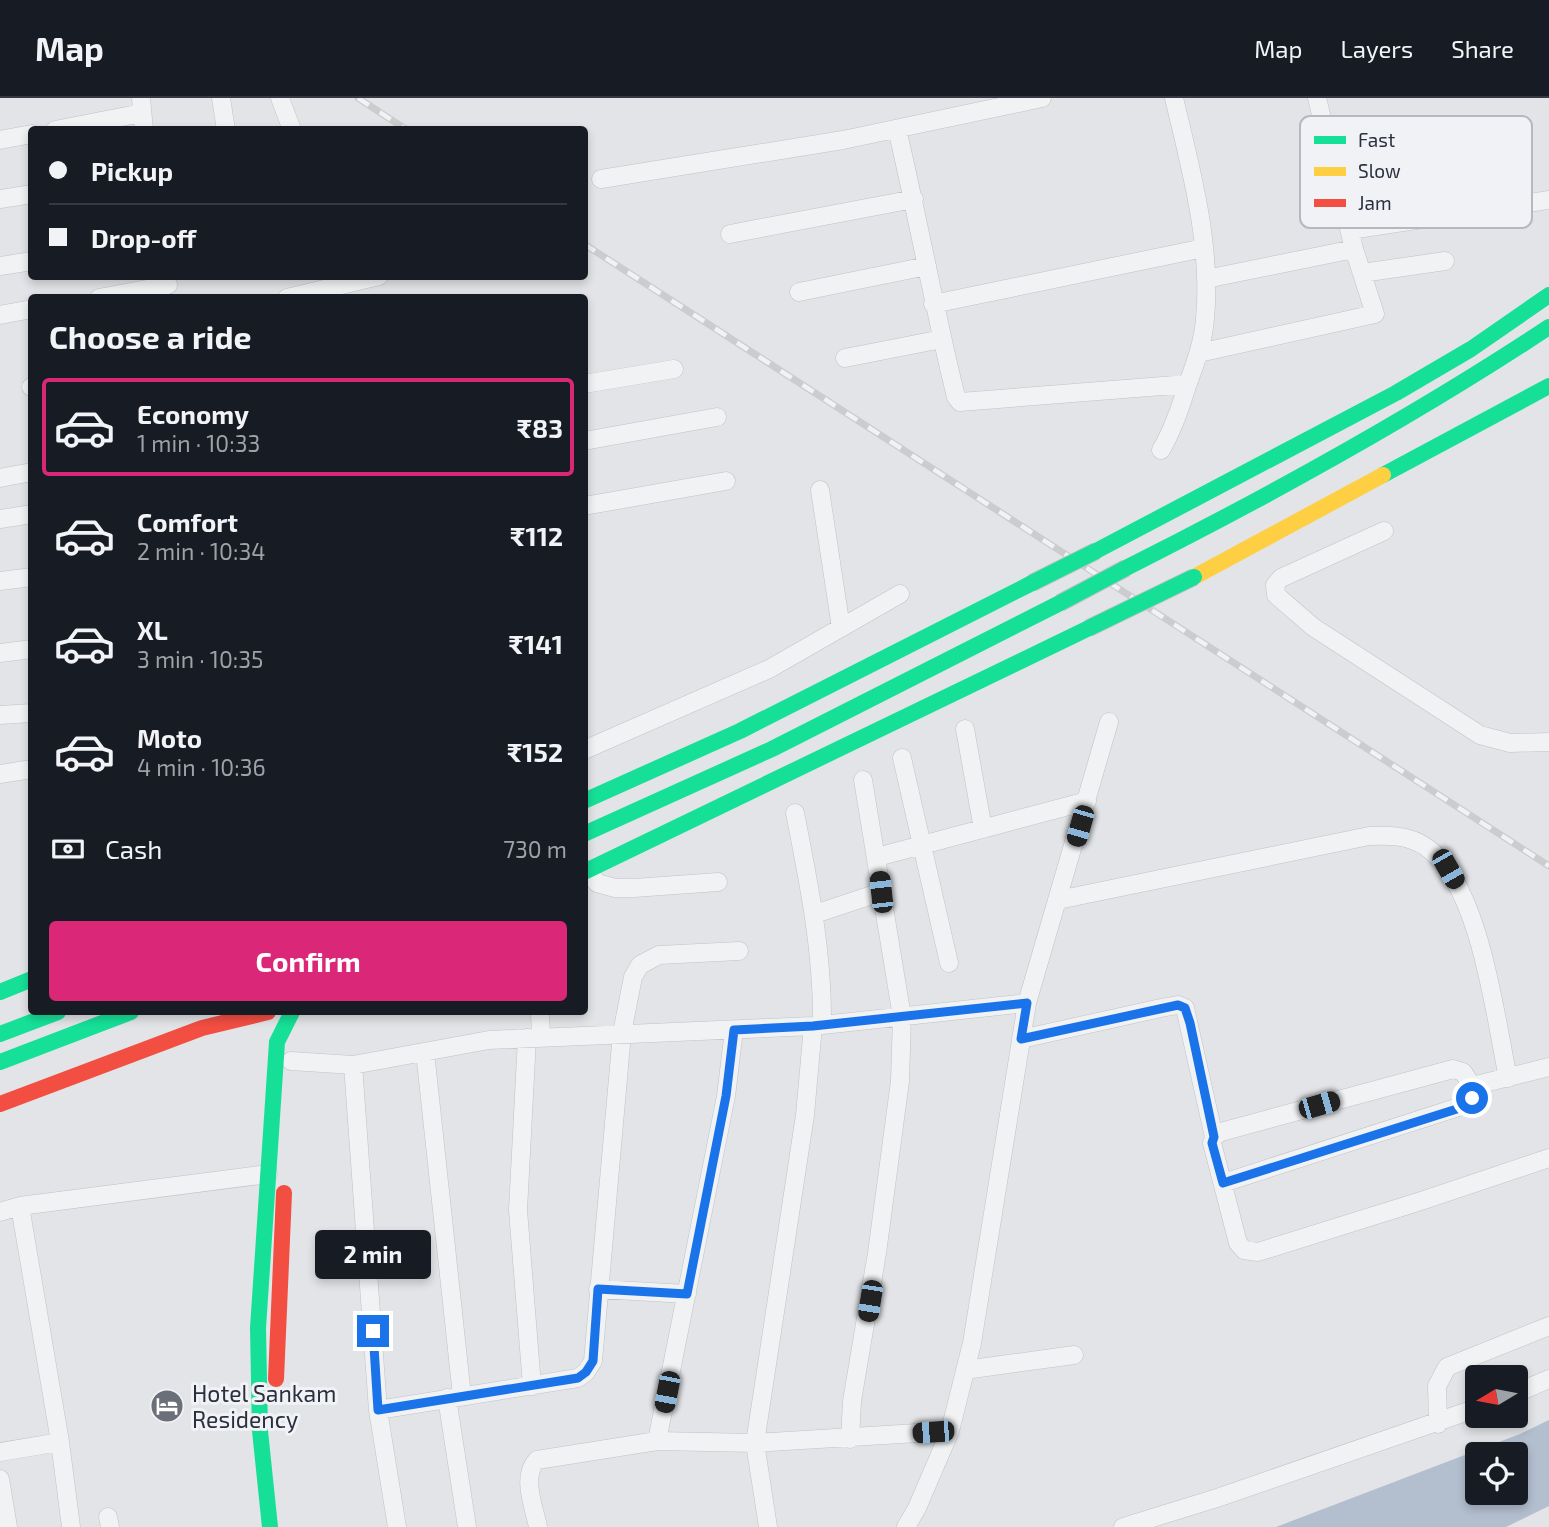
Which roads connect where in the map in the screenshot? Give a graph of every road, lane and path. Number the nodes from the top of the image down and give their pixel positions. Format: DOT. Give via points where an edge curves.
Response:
graph roads {
  1 [pos="221,98"];
  2 [pos="280,98"];
  3 [pos="1042,98"];
  4 [pos="1174,98"];
  5 [pos="1317,98"];
  6 [pos="142,113"];
  7 [pos="1322,116"];
  8 [pos="75,126"];
  9 [pos="225,126"];
  10 [pos="290,126"];
  11 [pos="897,130"];
  12 [pos="28,135"];
  13 [pos="0,140"];
  14 [pos="601,179"];
  15 [pos="28,195"];
  16 [pos="0,199"];
  17 [pos="914,199"];
  18 [pos="1363,228"];
  19 [pos="1350,230"];
  20 [pos="730,234"];
  21 [pos="1204,248"];
  22 [pos="1354,249"];
  23 [pos="1445,261"];
  24 [pos="28,262"];
  25 [pos="0,266"];
  26 [pos="927,266"];
  27 [pos="1362,273"];
  28 [pos="1206,279"];
  29 [pos="362,280"];
  30 [pos="168,286"];
  31 [pos="799,292"];
  32 [pos="122,294"];
  33 [pos="304,294"];
  34 [pos="1549,295"];
  35 [pos="933,304"];
  36 [pos="28,310"];
  37 [pos="0,315"];
  38 [pos="1549,327"];
  39 [pos="942,339"];
  40 [pos="1199,353"];
  41 [pos="845,358"];
  42 [pos="674,369"];
  43 [pos="588,383"];
  44 [pos="1188,384"];
  45 [pos="1549,386"];
  46 [pos="717,417"];
  47 [pos="588,440"];
  48 [pos="1161,450"];
  49 [pos="28,472"];
  50 [pos="0,478"];
  51 [pos="726,481"];
  52 [pos="820,490"];
  53 [pos="588,505"];
  54 [pos="28,515"];
  55 [pos="0,519"];
  56 [pos="1384,531"];
  57 [pos="28,578"];
  58 [pos="0,581"];
  59 [pos="900,594"];
  60 [pos="841,628"];
  61 [pos="28,650"];
  62 [pos="0,653"];
  63 [pos="28,713"];
  64 [pos="0,715"];
  65 [pos="1109,722"];
  66 [pos="965,729"];
  67 [pos="1549,742"];
  68 [pos="588,748"];
  69 [pos="902,758"];
  70 [pos="28,770"];
  71 [pos="0,774"];
  72 [pos="863,780"];
  73 [pos="588,799"];
  74 [pos="1087,801"];
  75 [pos="794,813"];
  76 [pos="983,829"];
  77 [pos="588,832"];
  78 [pos="922,845"];
  79 [pos="877,857"];
  80 [pos="588,870"];
  81 [pos="588,873"];
  82 [pos="718,882"];
  83 [pos="881,892"];
  84 [pos="1058,900"];
  85 [pos="815,914"];
  86 [pos="739,951"];
  87 [pos="949,963"];
  88 [pos="28,981"];
  89 [pos="0,992"];
  90 [pos="1027,1003"];
  91 [pos="50,1015"];
  92 [pos="123,1015"];
  93 [pos="256,1015"];
  94 [pos="290,1015"];
  95 [pos="291,1015"];
  96 [pos="539,1015"];
  97 [pos="902,1017"];
  98 [pos="818,1026"];
  99 [pos="734,1030"];
  100 [pos="622,1032"];
  101 [pos="0,1034"];
  102 [pos="534,1038"];
  103 [pos="1021,1039"];
  104 [pos="425,1052"];
  105 [pos="291,1061"];
  106 [pos="0,1062"];
  107 [pos="353,1065"];
  108 [pos="1549,1067"];
  109 [pos="1508,1078"];
  110 [pos="1472,1086"];
  111 [pos="0,1104"];
  112 [pos="287,1136"];
  113 [pos="1214,1137"];
  114 [pos="1549,1158"];
  115 [pos="276,1174"];
  116 [pos="1223,1183"];
  117 [pos="20,1206"];
  118 [pos="0,1212"];
  119 [pos="598,1289"];
  120 [pos="687,1294"];
  121 [pos="1549,1326"];
  122 [pos="1074,1355"];
  123 [pos="965,1370"];
  124 [pos="1549,1379"];
  125 [pos="532,1386"];
  126 [pos="1528,1388"];
  127 [pos="276,1392"];
  128 [pos="454,1397"];
  129 [pos="378,1410"];
  130 [pos="1465,1413"];
  131 [pos="1438,1424"];
  132 [pos="950,1431"];
  133 [pos="850,1439"];
  134 [pos="657,1441"];
  135 [pos="60,1442"];
  136 [pos="278,1442"];
  137 [pos="755,1443"];
  138 [pos="0,1451"];
  139 [pos="0,1479"];
  140 [pos="283,1491"];
  141 [pos="8,1527"];
  142 [pos="71,1527"];
  143 [pos="270,1527"];
  144 [pos="397,1527"];
  145 [pos="467,1527"];
  146 [pos="538,1527"];
  147 [pos="768,1527"];
  148 [pos="906,1527"];
  149 [pos="1123,1527"];
  1 -- 9 [label="street"];
  2 -- 10 [label="street"];
  3 -- 11 [label="street"];
  4 -- 21 [label="street"];
  5 -- 7 [label="street"];
  6 -- 8 [label="street"];
  11 -- 14 [label="street"];
  11 -- 17 [label="street"];
  12 -- 13 [label="street"];
  15 -- 16 [label="street"];
  17 -- 20 [label="street"];
  17 -- 26 [label="street"];
  18 -- 19 [label="street"];
  19 -- 22 [label="street"];
  21 -- 28 [label="street"];
  21 -- 35 [label="street"];
  22 -- 27 [label="street"];
  22 -- 28 [label="street"];
  23 -- 27 [label="street"];
  24 -- 25 [label="street"];
  26 -- 31 [label="street"];
  26 -- 35 [label="street"];
  27 -- 40 [label="street" via="1375,314"];
  28 -- 40 [label="street"];
  29 -- 33 [label="street"];
  30 -- 32 [label="street"];
  34 -- 73 [label="main road, bridge" via="1396,393 1096,551 740,731"];
  35 -- 39 [label="street"];
  36 -- 37 [label="street"];
  38 -- 77 [label="main road, bridge" via="1360,446 772,749"];
  39 -- 41 [label="street"];
  39 -- 44 [label="street" via="956,397 966,403"];
  40 -- 44 [label="street"];
  42 -- 43 [label="street"];
  44 -- 48 [label="street"];
  45 -- 80 [label="main road, bridge" via="1194,577"];
  46 -- 47 [label="street"];
  49 -- 50 [label="street"];
  51 -- 53 [label="street"];
  52 -- 60 [label="street"];
  54 -- 55 [label="street"];
  56 -- 67 [label="street" via="1281,578 1276,595 1313,627 1480,735 1510,743"];
  57 -- 58 [label="street"];
  59 -- 60 [label="street"];
  60 -- 68 [label="street" via="769,669"];
  61 -- 62 [label="street"];
  63 -- 64 [label="street"];
  65 -- 74 [label="street"];
  66 -- 76 [label="street"];
  69 -- 78 [label="street"];
  70 -- 71 [label="street"];
  72 -- 79 [label="street"];
  74 -- 76 [label="street"];
  74 -- 84 [label="street"];
  75 -- 85 [label="street"];
  76 -- 78 [label="street"];
  78 -- 79 [label="street"];
  78 -- 87 [label="street"];
  79 -- 83 [label="street"];
  81 -- 82 [label="street" via="597,883 615,888"];
  83 -- 85 [label="street"];
  83 -- 97 [label="street"];
  84 -- 90 [label="street"];
  84 -- 109 [label="street" via="1368,835 1397,835 1425,847 1448,869 1461,890 1478,936"];
  85 -- 98 [label="street" via="823,985"];
  86 -- 100 [label="street" via="649,958 634,977"];
  88 -- 89 [label="main road"];
  90 -- 97 [label="street"];
  90 -- 103 [label="street"];
  91 -- 101 [label="main road"];
  92 -- 106 [label="main road"];
  93 -- 111 [label="main road" via="202,1028"];
  94 -- 115 [label="main road" via="277,1042"];
  95 -- 105 [label="main road"];
  96 -- 102 [label="street"];
  97 -- 98 [label="street"];
  97 -- 133 [label="street" via="900,1081"];
  98 -- 99 [label="street"];
  98 -- 137 [label="street"];
  99 -- 100 [label="street"];
  99 -- 120 [label="street" via="726,1096"];
  100 -- 102 [label="street"];
  100 -- 119 [label="street"];
  102 -- 104 [label="street" via="489,1040"];
  102 -- 125 [label="street" via="518,1210"];
  103 -- 113 [label="street" via="1161,1008 1185,1008"];
  103 -- 123 [label="street"];
  104 -- 107 [label="street"];
  104 -- 128 [label="street"];
  105 -- 107 [label="street"];
  105 -- 112 [label="main road"];
  107 -- 129 [label="street"];
  108 -- 109 [label="street"];
  109 -- 110 [label="street"];
  110 -- 113 [label="street" via="1462,1072 1441,1070"];
  110 -- 116 [label="street" via="1472,1098 1460,1108"];
  113 -- 116 [label="street"];
  114 -- 116 [label="street" via="1251,1252 1238,1243"];
  115 -- 117 [label="street"];
  115 -- 127 [label="main road"];
  115 -- 143 [label="main road" via="258,1328 260,1431"];
  117 -- 118 [label="street"];
  117 -- 135 [label="street"];
  119 -- 120 [label="street"];
  119 -- 125 [label="street" via="593,1361 586,1372 578,1378"];
  120 -- 134 [label="street"];
  121 -- 131 [label="street" via="1447,1367 1437,1386"];
  122 -- 123 [label="street"];
  123 -- 132 [label="street"];
  124 -- 126 [label="street"];
  125 -- 128 [label="street"];
  128 -- 129 [label="street"];
  128 -- 145 [label="street"];
  129 -- 144 [label="street"];
  130 -- 131 [label="street"];
  131 -- 149 [label="street"];
  132 -- 133 [label="street"];
  132 -- 148 [label="street"];
  133 -- 137 [label="street"];
  134 -- 137 [label="street"];
  134 -- 146 [label="street" via="537,1460 528,1476"];
  135 -- 138 [label="street"];
  135 -- 142 [label="street"];
  136 -- 140 [label="main road"];
  137 -- 147 [label="street"];
  139 -- 141 [label="street"];
}
